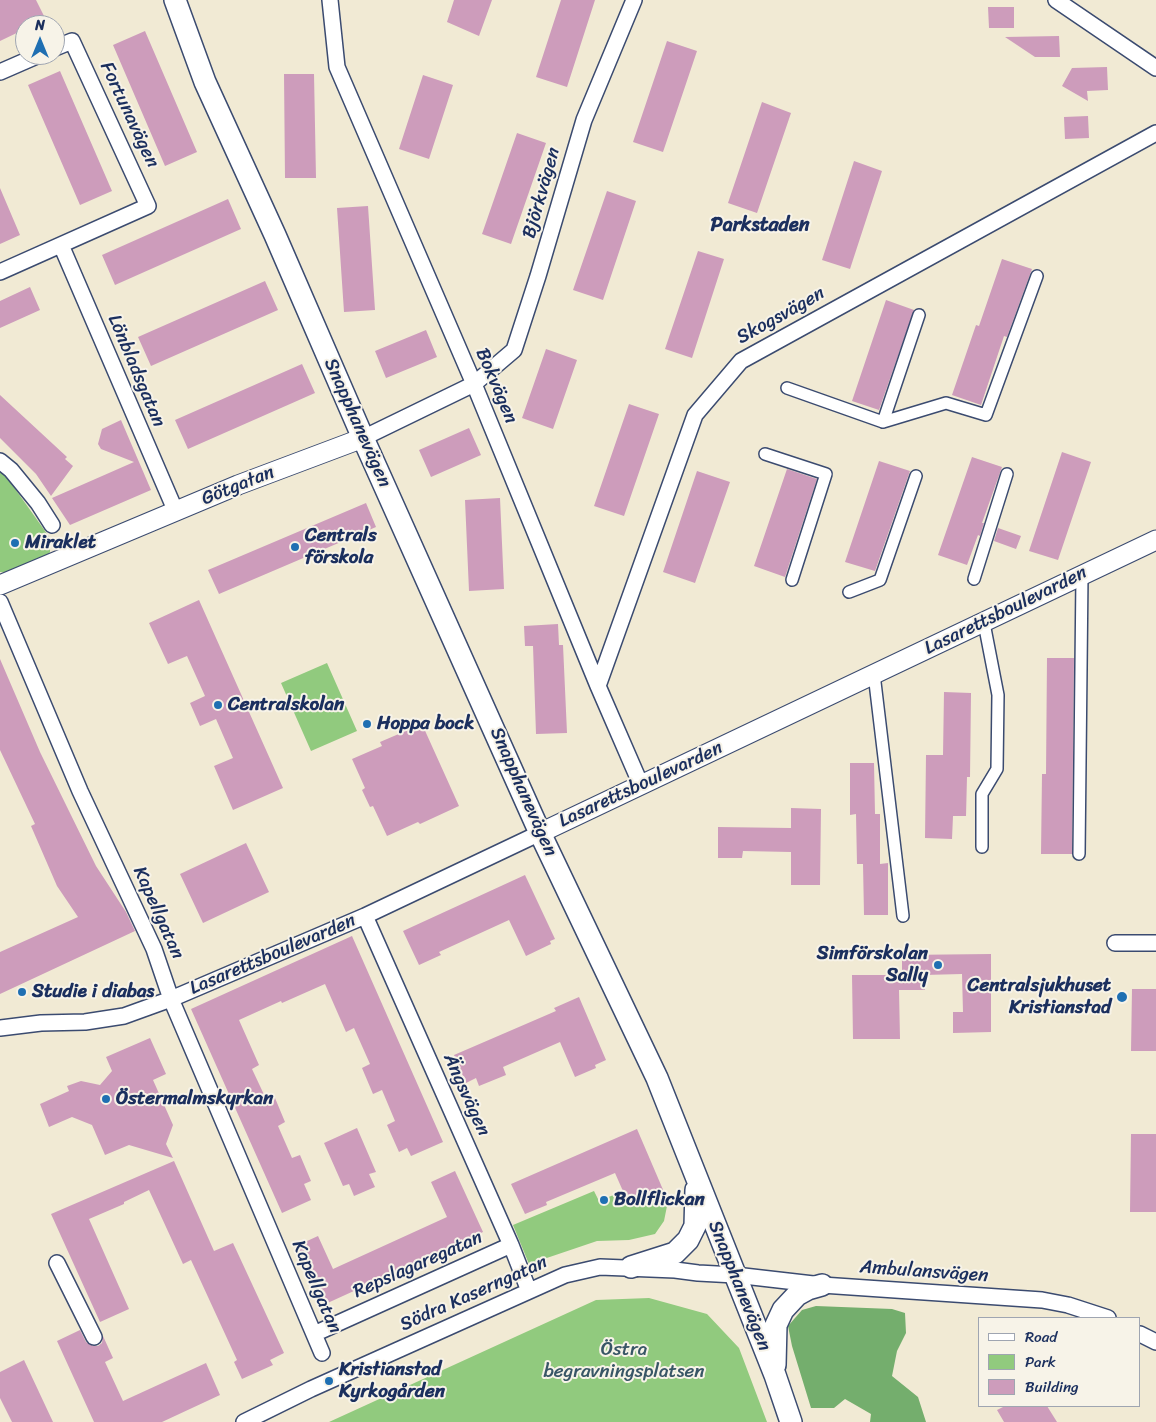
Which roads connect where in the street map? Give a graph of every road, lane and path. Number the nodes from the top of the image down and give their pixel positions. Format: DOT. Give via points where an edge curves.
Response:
graph roads {
  1 [pos="175,0"];
  2 [pos="330,0"];
  3 [pos="634,0"];
  4 [pos="1056,0"];
  5 [pos="65,44"];
  6 [pos="16,65"];
  7 [pos="1156,68"];
  8 [pos="0,72"];
  9 [pos="1156,133"];
  10 [pos="60,245"];
  11 [pos="0,272"];
  12 [pos="1037,276"];
  13 [pos="919,314"];
  14 [pos="474,384"];
  15 [pos="787,388"];
  16 [pos="883,422"];
  17 [pos="363,438"];
  18 [pos="765,454"];
  19 [pos="0,461"];
  20 [pos="1007,474"];
  21 [pos="916,476"];
  22 [pos="176,512"];
  23 [pos="52,525"];
  24 [pos="1156,540"];
  25 [pos="1082,575"];
  26 [pos="974,579"];
  27 [pos="792,580"];
  28 [pos="0,585"];
  29 [pos="849,592"];
  30 [pos="0,602"];
  31 [pos="984,623"];
  32 [pos="874,674"];
  33 [pos="598,686"];
  34 [pos="641,785"];
  35 [pos="540,833"];
  36 [pos="982,847"];
  37 [pos="1079,854"];
  38 [pos="365,916"];
  39 [pos="903,916"];
  40 [pos="1115,943"];
  41 [pos="1156,943"];
  42 [pos="171,999"];
  43 [pos="0,1028"];
  44 [pos="696,1179"];
  45 [pos="511,1246"];
  46 [pos="57,1263"];
  47 [pos="631,1267"];
  48 [pos="735,1274"];
  49 [pos="822,1285"];
  50 [pos="529,1290"];
  51 [pos="1105,1317"];
  52 [pos="314,1334"];
  53 [pos="1141,1334"];
  54 [pos="94,1336"];
  55 [pos="1156,1342"];
  56 [pos="322,1353"];
  57 [pos="775,1375"];
  58 [pos="244,1422"];
  59 [pos="791,1422"];
  1 -- 17 [label="main road, Snapphanevägen" via="205,82"];
  2 -- 14 [label="street, Bokvägen" via="337,67"];
  3 -- 14 [label="street, Björkvägen" via="584,120 514,350"];
  4 -- 7 [label="street"];
  5 -- 10 [label="street, Fortunavägen" via="72,41 148,206"];
  6 -- 8 [label="street"];
  9 -- 33 [label="street, Skogsvägen" via="741,361 695,415"];
  10 -- 11 [label="street"];
  10 -- 22 [label="street, Lönbladsgatan"];
  12 -- 16 [label="street" via="986,416 946,403"];
  13 -- 16 [label="street"];
  14 -- 17 [label="street, Götgatan"];
  14 -- 33 [label="street, Bokvägen"];
  15 -- 16 [label="street"];
  17 -- 22 [label="street, Götgatan"];
  17 -- 35 [label="main road, Snapphanevägen"];
  18 -- 27 [label="street" via="826,474"];
  19 -- 23 [label="street" via="38,503"];
  20 -- 26 [label="street"];
  21 -- 29 [label="street" via="880,580"];
  22 -- 28 [label="street, Götgatan"];
  24 -- 25 [label="street, Lasarettsboulevarden"];
  25 -- 31 [label="street, Lasarettsboulevarden"];
  25 -- 37 [label="street"];
  30 -- 42 [label="street, Kapellgatan" via="80,791 154,949"];
  31 -- 32 [label="street, Lasarettsboulevarden"];
  31 -- 36 [label="street" via="998,695 997,769 982,794"];
  32 -- 34 [label="street, Lasarettsboulevarden"];
  32 -- 39 [label="street"];
  33 -- 34 [label="street, Bokvägen"];
  34 -- 35 [label="street, Lasarettsboulevarden"];
  35 -- 38 [label="street, Lasarettsboulevarden"];
  35 -- 44 [label="main road, Snapphanevägen" via="656,1078"];
  38 -- 42 [label="street, Lasarettsboulevarden"];
  38 -- 45 [label="street, Ängsvägen"];
  40 -- 41 [label="street"];
  42 -- 43 [label="street, Lasarettsboulevarden" via="124,1016"];
  42 -- 52 [label="street, Kapellgatan"];
  44 -- 47 [label="main road" via="695,1226 688,1240 675,1253"];
  44 -- 48 [label="main road, Snapphanevägen"];
  45 -- 50 [label="street, Ängsvägen"];
  45 -- 52 [label="street, Repslagaregatan"];
  46 -- 54 [label="street"];
  47 -- 48 [label="street, Södra Kaserngatan"];
  47 -- 50 [label="street, Södra Kaserngatan" via="600,1267 565,1275"];
  48 -- 49 [label="street, Ambulansvägen"];
  48 -- 57 [label="main road, Snapphanevägen"];
  49 -- 51 [label="street, Ambulansvägen" via="1042,1300 1068,1304"];
  49 -- 57 [label="main road" via="797,1295 783,1310 776,1325"];
  50 -- 58 [label="street, Södra Kaserngatan"];
  52 -- 56 [label="street, Kapellgatan"];
  53 -- 55 [label="street"];
  57 -- 59 [label="main road, Snapphanevägen"];
}
